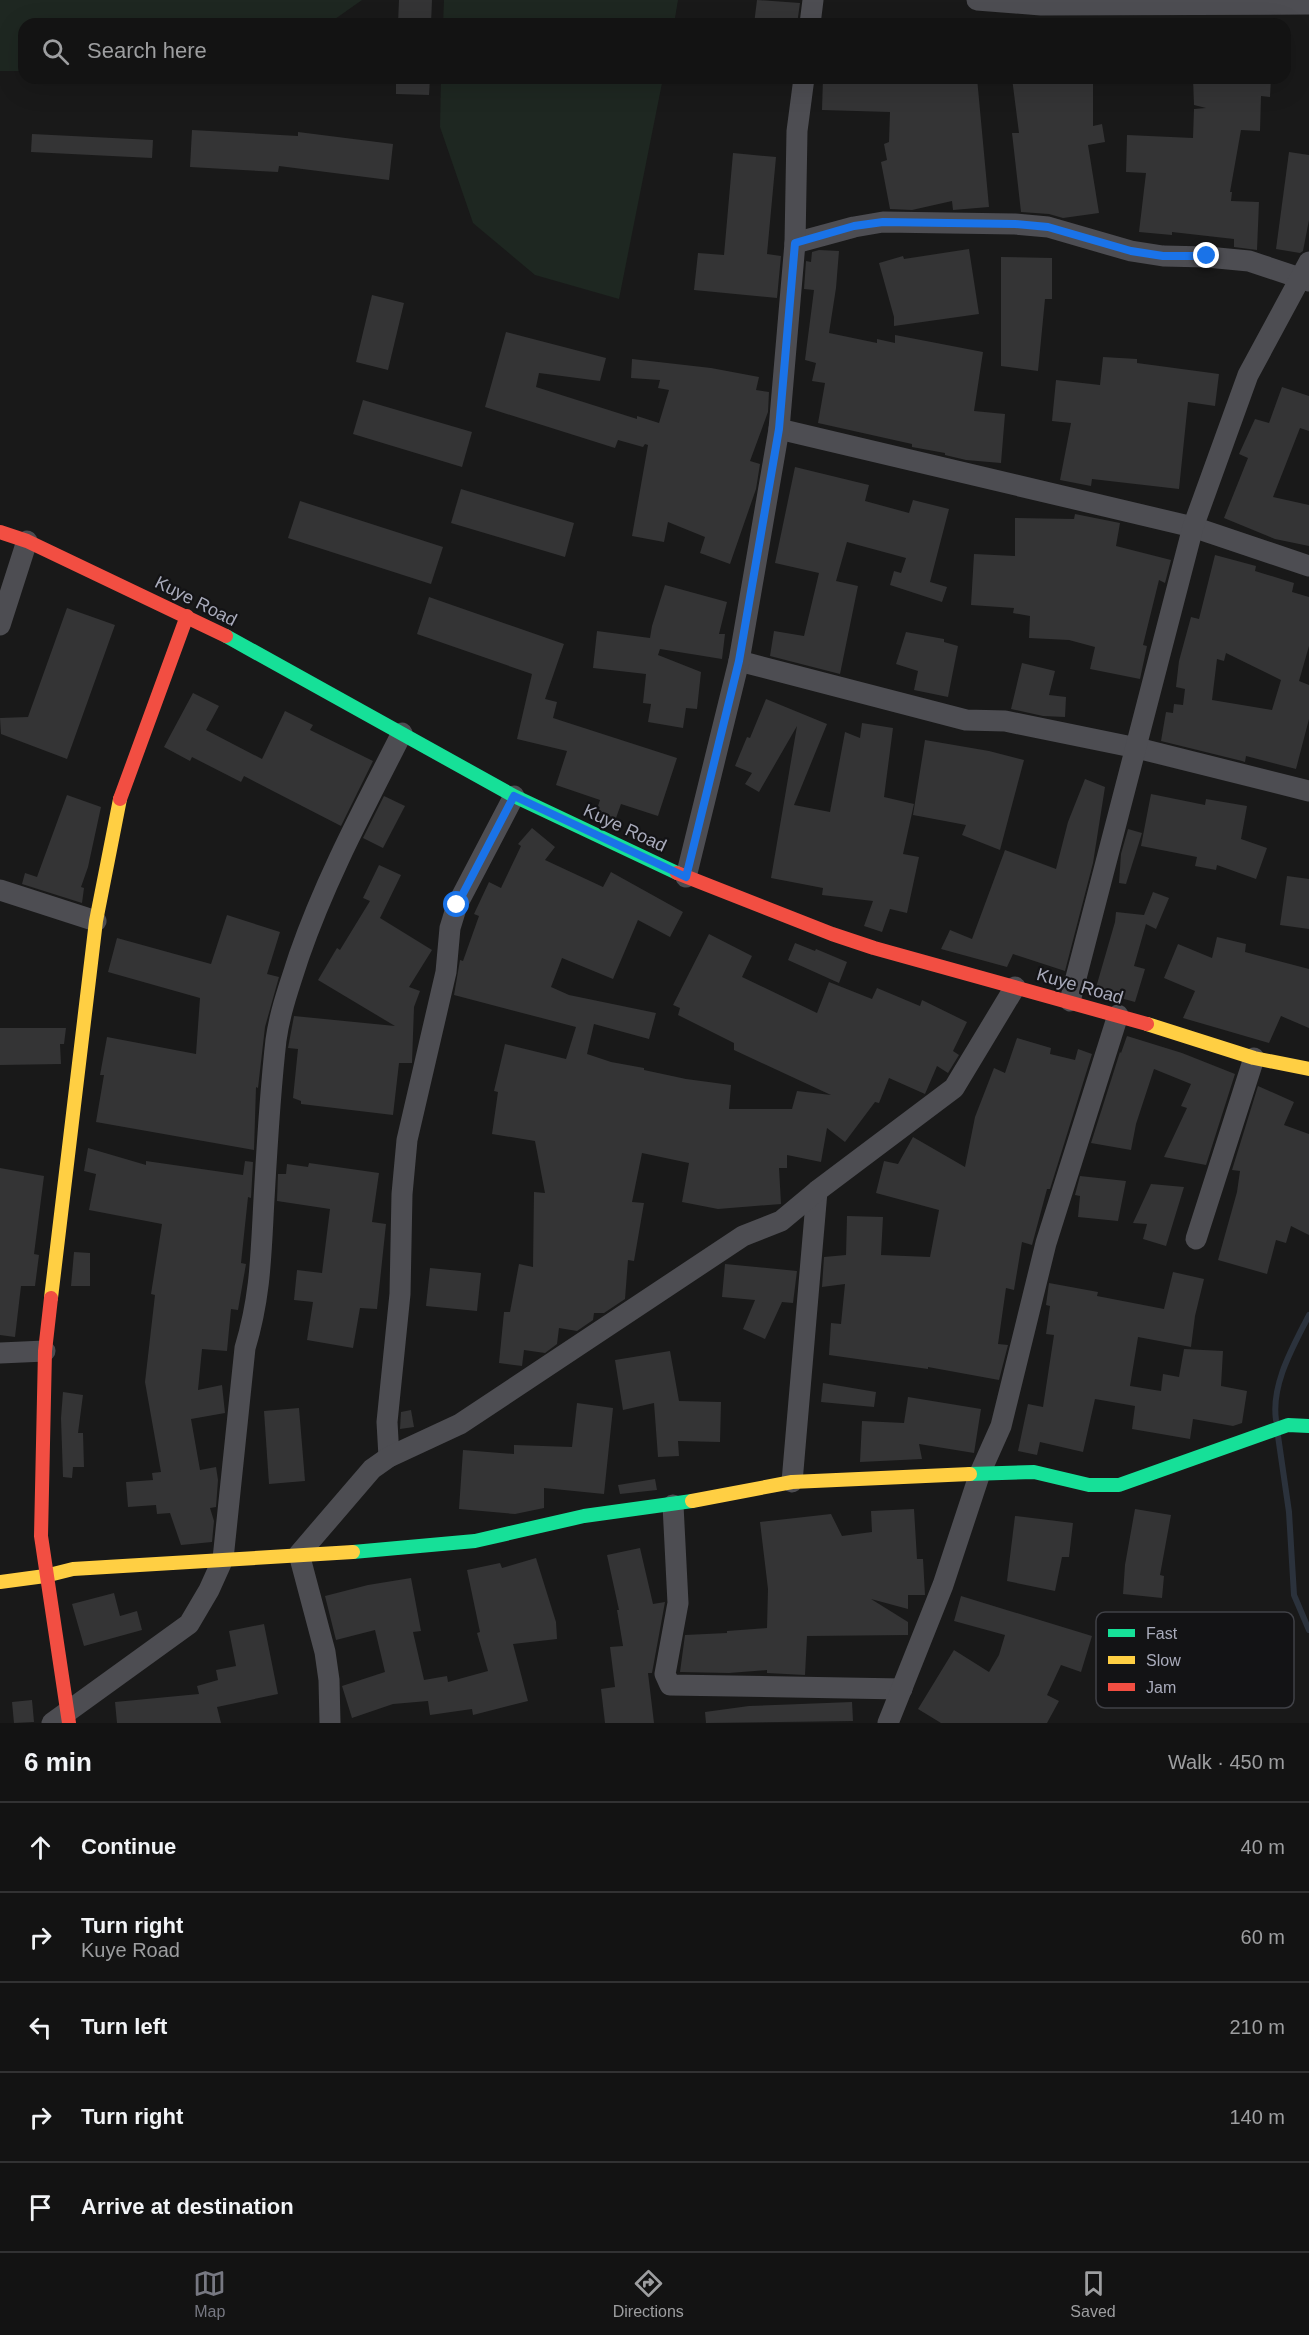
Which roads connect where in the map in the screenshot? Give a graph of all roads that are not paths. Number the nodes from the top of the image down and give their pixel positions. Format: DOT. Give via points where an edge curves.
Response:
graph roads {
  1 [pos="813,0"];
  2 [pos="977,0"];
  3 [pos="1309,4"];
  4 [pos="811,18"];
  5 [pos="803,84"];
  6 [pos="795,243"];
  7 [pos="1306,274"];
  8 [pos="779,429"];
  9 [pos="1193,526"];
  10 [pos="0,532"];
  11 [pos="27,541"];
  12 [pos="1309,566"];
  13 [pos="187,616"];
  14 [pos="0,625"];
  15 [pos="739,661"];
  16 [pos="402,733"];
  17 [pos="1137,748"];
  18 [pos="1309,791"];
  19 [pos="514,796"];
  20 [pos="686,877"];
  21 [pos="0,890"];
  22 [pos="96,921"];
  23 [pos="1015,987"];
  24 [pos="1070,1001"];
  25 [pos="1118,1015"];
  26 [pos="1254,1058"];
  27 [pos="1309,1069"];
  28 [pos="817,1191"];
  29 [pos="1196,1239"];
  30 [pos="45,1351"];
  31 [pos="0,1353"];
  32 [pos="1309,1426"];
  33 [pos="388,1457"];
  34 [pos="980,1473"];
  35 [pos="792,1482"];
  36 [pos="673,1505"];
  37 [pos="299,1554"];
  38 [pos="223,1559"];
  39 [pos="45,1576"];
  40 [pos="0,1582"];
  41 [pos="902,1689"];
  42 [pos="62,1720"];
  43 [pos="330,1723"];
  44 [pos="888,1723"];
  1 -- 4 [label="street"];
  2 -- 3 [label="street" via="1041,5"];
  5 -- 6 [label="street" via="797,131"];
  6 -- 7 [label="street" via="883,222 1015,224 1048,227 1131,251 1249,261"];
  6 -- 8 [label="street"];
  7 -- 9 [label="street" via="1248,375"];
  8 -- 9 [label="street"];
  8 -- 15 [label="street"];
  9 -- 12 [label="street"];
  9 -- 17 [label="street"];
  10 -- 11 [label="street, Kuye Road"];
  11 -- 13 [label="street, Kuye Road"];
  11 -- 14 [label="street"];
  13 -- 16 [label="street, Kuye Road"];
  13 -- 22 [label="street" via="123,789"];
  15 -- 17 [label="street" via="966,720 1005,721"];
  15 -- 20 [label="street"];
  16 -- 19 [label="street, Kuye Road"];
  16 -- 38 [label="street" via="332,870 282,1005 276,1039 260,1277 245,1347"];
  17 -- 18 [label="street"];
  17 -- 24 [label="street"];
  19 -- 20 [label="street, Kuye Road"];
  19 -- 33 [label="street" via="457,905 450,928 444,981 407,1140 400,1294 387,1422"];
  20 -- 23 [label="street, Kuye Road" via="832,934"];
  21 -- 22 [label="street"];
  22 -- 30 [label="street"];
  23 -- 24 [label="street, Kuye Road"];
  23 -- 28 [label="street" via="954,1088"];
  24 -- 25 [label="street, Kuye Road"];
  25 -- 26 [label="street, Kuye Road"];
  25 -- 34 [label="street" via="1046,1243 1001,1426"];
  26 -- 27 [label="street, Kuye Road"];
  26 -- 29 [label="street"];
  28 -- 33 [label="street" via="781,1221 743,1236 460,1424"];
  28 -- 35 [label="street"];
  30 -- 31 [label="street"];
  30 -- 39 [label="street" via="40,1536"];
  32 -- 34 [label="street" via="1288,1425 1101,1488 1042,1473"];
  33 -- 37 [label="street" via="372,1469"];
  34 -- 35 [label="street"];
  34 -- 41 [label="street" via="943,1585"];
  35 -- 36 [label="street"];
  36 -- 37 [label="street" via="584,1516 475,1541"];
  36 -- 41 [label="street" via="678,1603 665,1674 670,1685"];
  37 -- 38 [label="street"];
  37 -- 43 [label="street" via="325,1652"];
  38 -- 39 [label="street" via="73,1569"];
  38 -- 42 [label="street" via="189,1624"];
  39 -- 40 [label="street"];
  39 -- 42 [label="street" via="66,1696"];
  41 -- 44 [label="street"];
}
